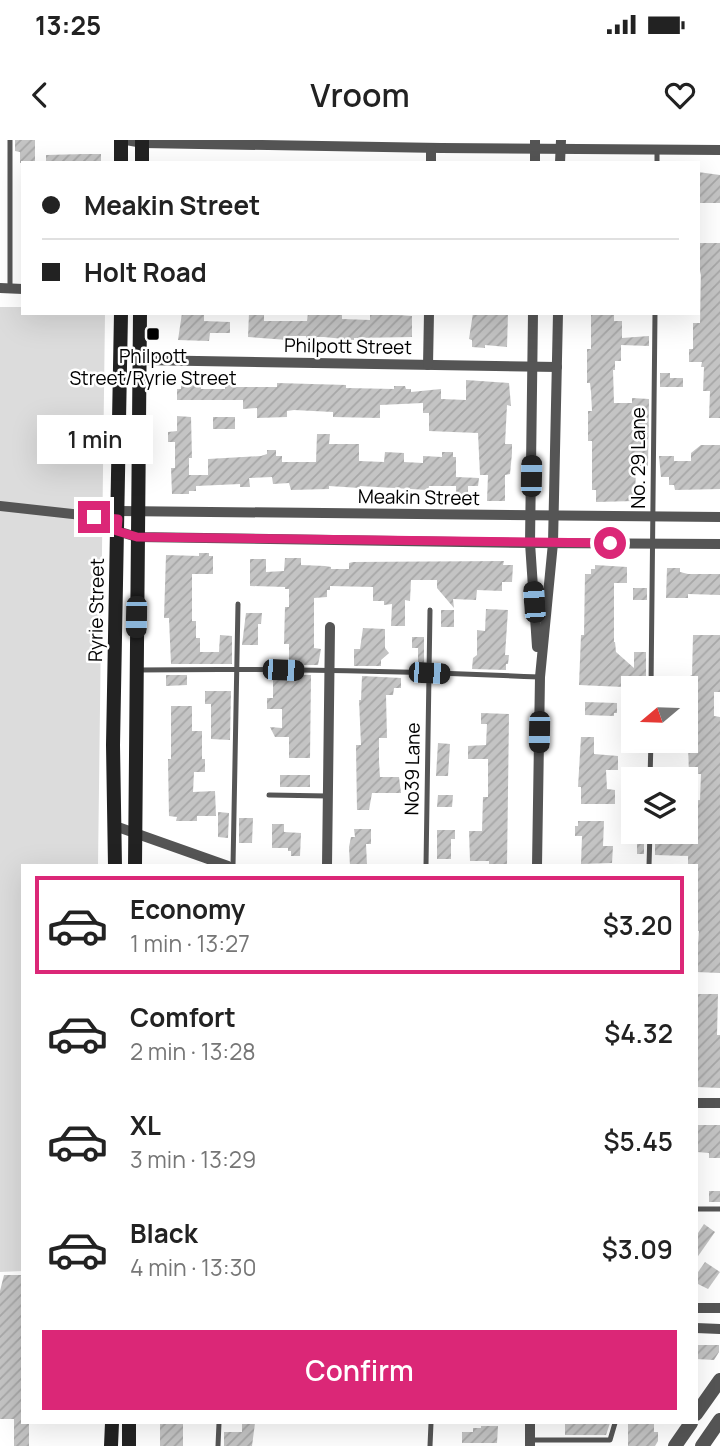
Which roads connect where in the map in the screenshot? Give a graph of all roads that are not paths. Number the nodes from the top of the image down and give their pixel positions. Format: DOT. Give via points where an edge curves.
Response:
graph roads {
  1 [pos="10,140"];
  2 [pos="124,140"];
  3 [pos="143,141"];
  4 [pos="335,142"];
  5 [pos="348,143"];
  6 [pos="535,144"];
  7 [pos="437,145"];
  8 [pos="561,145"];
  9 [pos="657,149"];
  10 [pos="720,150"];
  11 [pos="121,161"];
  12 [pos="142,161"];
  13 [pos="657,161"];
  14 [pos="5,288"];
  15 [pos="121,315"];
  16 [pos="141,315"];
  17 [pos="429,315"];
  18 [pos="533,315"];
  19 [pos="558,315"];
  20 [pos="655,315"];
  21 [pos="139,360"];
  22 [pos="428,365"];
  23 [pos="533,366"];
  24 [pos="557,367"];
  25 [pos="0,506"];
  26 [pos="138,511"];
  27 [pos="530,517"];
  28 [pos="554,517"];
  29 [pos="654,517"];
  30 [pos="720,517"];
  31 [pos="118,520"];
  32 [pos="137,537"];
  33 [pos="553,542"];
  34 [pos="530,543"];
  35 [pos="653,544"];
  36 [pos="720,544"];
  37 [pos="238,604"];
  38 [pos="430,610"];
  39 [pos="330,627"];
  40 [pos="236,669"];
  41 [pos="135,670"];
  42 [pos="330,672"];
  43 [pos="429,673"];
  44 [pos="651,676"];
  45 [pos="540,677"];
  46 [pos="269,795"];
  47 [pos="328,796"];
  48 [pos="116,826"];
  49 [pos="135,832"];
  50 [pos="650,844"];
  51 [pos="115,864"];
  52 [pos="135,864"];
  53 [pos="215,864"];
  54 [pos="231,864"];
  55 [pos="327,864"];
  56 [pos="426,864"];
  57 [pos="537,864"];
  58 [pos="649,864"];
  59 [pos="698,1103"];
  60 [pos="720,1103"];
  61 [pos="698,1209"];
  62 [pos="720,1209"];
  63 [pos="698,1308"];
  64 [pos="720,1308"];
  65 [pos="698,1328"];
  66 [pos="720,1329"];
  67 [pos="720,1380"];
  68 [pos="698,1411"];
  69 [pos="720,1420"];
  70 [pos="111,1424"];
  71 [pos="129,1424"];
  72 [pos="219,1424"];
  73 [pos="431,1424"];
  74 [pos="530,1424"];
  75 [pos="615,1424"];
  76 [pos="690,1424"];
  77 [pos="530,1443"];
  78 [pos="111,1446"];
  79 [pos="129,1446"];
  80 [pos="218,1446"];
  81 [pos="430,1446"];
  82 [pos="675,1446"];
  83 [pos="702,1446"];
  1 -- 14 [label="lane"];
  2 -- 3 [label="street"];
  2 -- 11 [label="main road"];
  3 -- 4 [label="street"];
  3 -- 12 [label="main road"];
  4 -- 5 [label="street"];
  5 -- 7 [label="street"];
  6 -- 7 [label="street"];
  6 -- 8 [label="street"];
  8 -- 9 [label="street"];
  9 -- 10 [label="street"];
  9 -- 13 [label="lane"];
  15 -- 31 [label="main road, Ryrie Street"];
  16 -- 21 [label="main road, Ryrie Street"];
  17 -- 22 [label="street"];
  18 -- 23 [label="street"];
  19 -- 24 [label="street"];
  20 -- 29 [label="lane, No. 29 Lane"];
  21 -- 22 [label="street, Philpott Street"];
  21 -- 26 [label="main road, Ryrie Street"];
  22 -- 23 [label="street, Philpott Street"];
  23 -- 24 [label="street, Philpott Street"];
  23 -- 27 [label="street"];
  24 -- 28 [label="street"];
  25 -- 31 [label="street"];
  26 -- 27 [label="street, Meakin Street"];
  26 -- 31 [label="street, Meakin Street"];
  26 -- 32 [label="main road, Ryrie Street"];
  27 -- 28 [label="street, Meakin Street"];
  27 -- 34 [label="street"];
  28 -- 29 [label="street, Meakin Street"];
  28 -- 33 [label="street"];
  29 -- 30 [label="street, Meakin Street"];
  29 -- 35 [label="lane, No. 29 Lane"];
  31 -- 32 [label="street"];
  31 -- 48 [label="main road, Ryrie Street" via="113,745"];
  32 -- 34 [label="street"];
  32 -- 41 [label="main road, Ryrie Street"];
  33 -- 34 [label="street"];
  33 -- 35 [label="street"];
  33 -- 45 [label="street"];
  34 -- 45 [label="street"];
  35 -- 36 [label="street"];
  35 -- 44 [label="lane, No. 29 Lane"];
  37 -- 40 [label="lane"];
  38 -- 43 [label="lane, No39 Lane"];
  39 -- 42 [label="street"];
  40 -- 41 [label="lane"];
  40 -- 42 [label="lane"];
  40 -- 54 [label="lane"];
  41 -- 49 [label="main road, Ryrie Street"];
  42 -- 43 [label="lane"];
  42 -- 47 [label="street"];
  43 -- 45 [label="lane"];
  43 -- 56 [label="lane, No39 Lane"];
  45 -- 57 [label="street"];
  46 -- 47 [label="lane"];
  47 -- 55 [label="street"];
  48 -- 49 [label="street"];
  48 -- 51 [label="main road, Ryrie Street"];
  49 -- 52 [label="main road, Ryrie Street"];
  49 -- 53 [label="street"];
  50 -- 58 [label="lane"];
  59 -- 60 [label="street"];
  61 -- 62 [label="lane"];
  63 -- 64 [label="street"];
  65 -- 66 [label="street"];
  67 -- 68 [label="street"];
  69 -- 83 [label="street"];
  70 -- 78 [label="main road"];
  71 -- 79 [label="main road"];
  72 -- 80 [label="lane"];
  73 -- 81 [label="lane"];
  74 -- 77 [label="street"];
  75 -- 77 [label="lane" via="610,1440"];
  76 -- 82 [label="street"];
}
